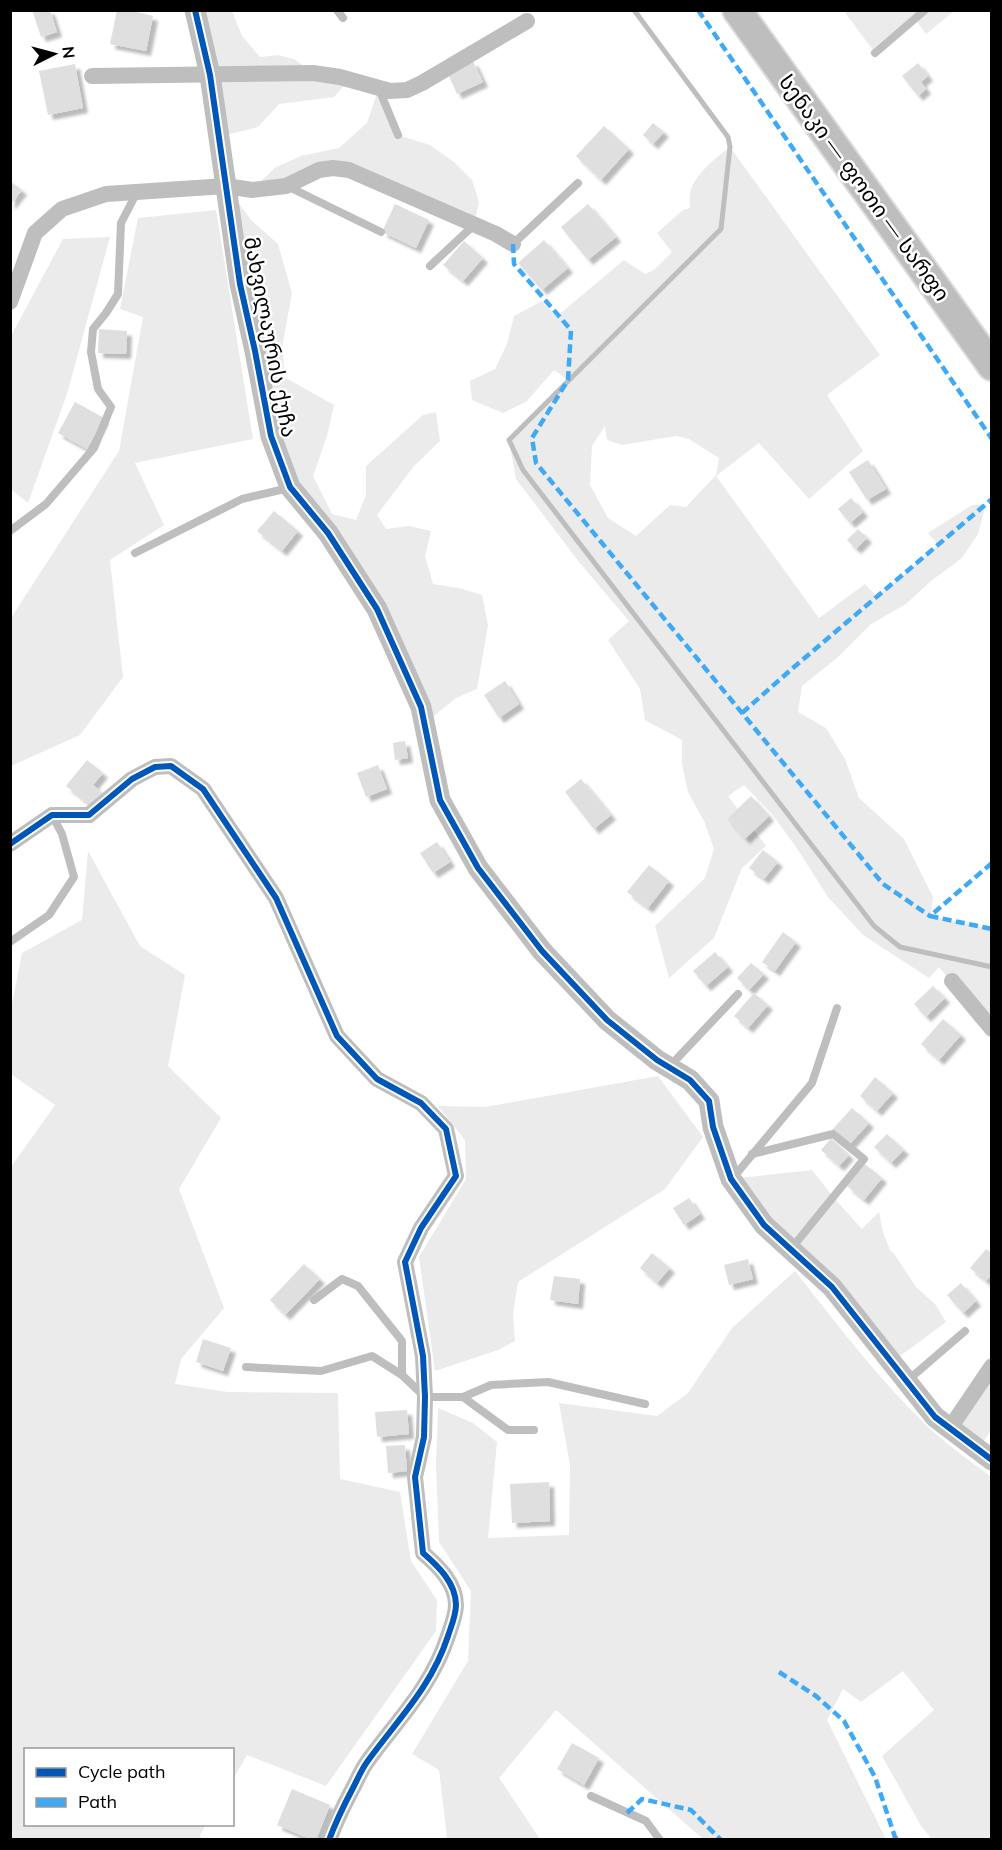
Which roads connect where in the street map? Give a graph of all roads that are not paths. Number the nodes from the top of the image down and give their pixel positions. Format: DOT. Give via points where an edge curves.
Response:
graph roads {
  1 [pos="195,10"];
  2 [pos="337,10"];
  3 [pos="737,10"];
  4 [pos="925,10"];
  5 [pos="343,18"];
  6 [pos="527,21"];
  7 [pos="874,53"];
  8 [pos="210,75"];
  9 [pos="92,76"];
  10 [pos="379,88"];
  11 [pos="399,135"];
  12 [pos="578,183"];
  13 [pos="226,186"];
  14 [pos="286,186"];
  15 [pos="137,191"];
  16 [pos="474,225"];
  17 [pos="381,232"];
  18 [pos="513,244"];
  19 [pos="430,266"];
  20 [pos="10,302"];
  21 [pos="992,366"];
  22 [pos="290,488"];
  23 [pos="10,529"];
  24 [pos="135,554"];
  25 [pos="52,815"];
  26 [pos="10,844"];
  27 [pos="10,942"];
  28 [pos="952,981"];
  29 [pos="738,994"];
  30 [pos="837,1008"];
  31 [pos="992,1029"];
  32 [pos="669,1067"];
  33 [pos="752,1154"];
  34 [pos="731,1179"];
  35 [pos="791,1250"];
  36 [pos="314,1300"];
  37 [pos="965,1330"];
  38 [pos="992,1366"];
  39 [pos="246,1367"];
  40 [pos="402,1375"];
  41 [pos="907,1381"];
  42 [pos="425,1397"];
  43 [pos="463,1397"];
  44 [pos="645,1404"];
  45 [pos="950,1428"];
  46 [pos="534,1430"];
  47 [pos="992,1460"];
  48 [pos="591,1796"];
  49 [pos="329,1839"];
  50 [pos="660,1839"];
  1 -- 8 [label="street, მახვილაურის ქუჩა"];
  2 -- 5 [label="lane"];
  3 -- 21 [label="highway, სენაკი — ფოთი — სარფი"];
  4 -- 7 [label="lane"];
  6 -- 10 [label="street" via="407,90"];
  8 -- 9 [label="street"];
  8 -- 10 [label="street" via="313,73"];
  8 -- 13 [label="street, მახვილაურის ქუჩა"];
  10 -- 11 [label="lane"];
  12 -- 18 [label="lane"];
  13 -- 14 [label="street" via="252,190"];
  13 -- 15 [label="street"];
  13 -- 22 [label="street, მახვილაურის ქუჩა" via="240,284 271,436"];
  14 -- 16 [label="street" via="319,170 349,170"];
  14 -- 17 [label="lane"];
  15 -- 20 [label="street" via="106,194 62,209 35,233"];
  15 -- 23 [label="lane" via="121,223 118,294 93,329 91,352 98,389 111,408 94,448 45,504"];
  16 -- 18 [label="street"];
  16 -- 19 [label="lane"];
  22 -- 24 [label="lane" via="242,499"];
  22 -- 32 [label="street, მახვილაურის ქუჩა" via="328,533 377,609 421,707 440,800 478,868 542,951 607,1020"];
  25 -- 26 [label="street"];
  25 -- 27 [label="lane" via="62,834 74,877 49,915"];
  25 -- 42 [label="street" via="89,815 132,779 155,767 171,766 203,789 276,898 337,1036 377,1079 421,1103 446,1129 456,1176 421,1228 405,1262 423,1356"];
  28 -- 31 [label="street"];
  29 -- 32 [label="lane"];
  30 -- 33 [label="lane" via="812,1083"];
  32 -- 34 [label="street, მახვილაურის ქუჩა" via="690,1080 709,1101 713,1127"];
  33 -- 34 [label="lane"];
  33 -- 35 [label="lane" via="833,1134 864,1159"];
  34 -- 35 [label="street, მახვილაურის ქუჩა" via="764,1225"];
  35 -- 41 [label="street, მახვილაურის ქუჩა" via="832,1287"];
  36 -- 40 [label="lane" via="342,1279 358,1286 402,1341"];
  37 -- 41 [label="lane"];
  38 -- 45 [label="street"];
  39 -- 40 [label="lane" via="321,1371 372,1356"];
  40 -- 42 [label="lane"];
  41 -- 45 [label="street, მახვილაურის ქუჩა" via="935,1417"];
  42 -- 43 [label="lane"];
  42 -- 49 [label="street" via="424,1437 415,1477 419,1526 423,1553 452,1587 456,1605 452,1624 427,1683 366,1763"];
  43 -- 44 [label="lane" via="491,1385 549,1382"];
  43 -- 46 [label="lane" via="508,1430"];
  45 -- 47 [label="street, მახვილაურის ქუჩა"];
  48 -- 50 [label="lane" via="646,1821"];
}
